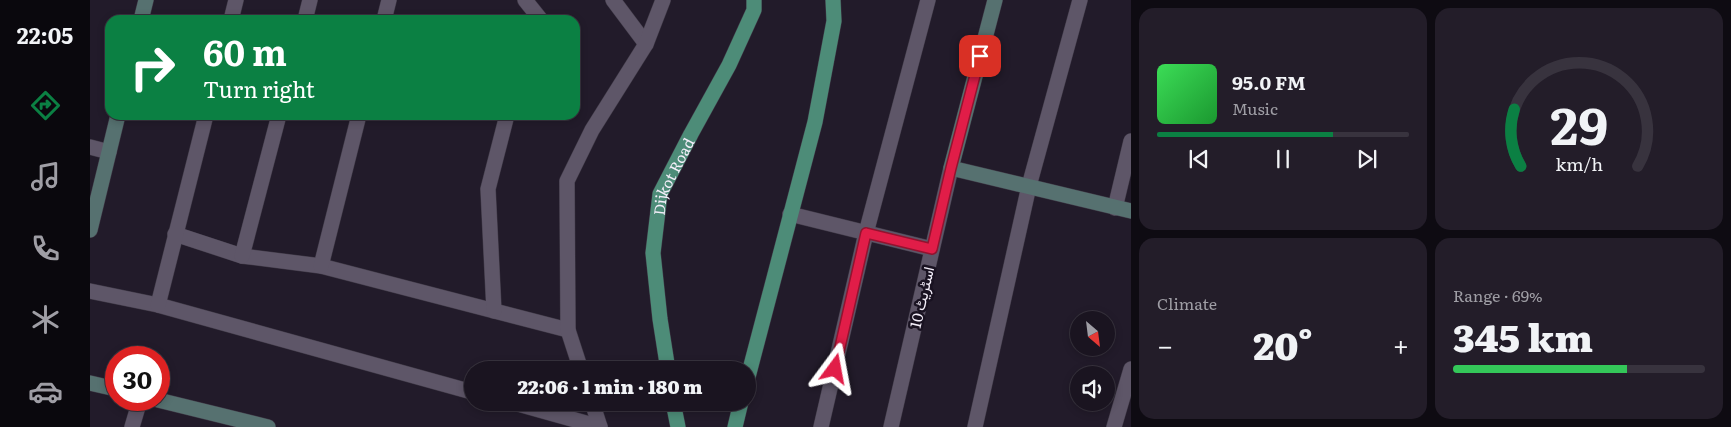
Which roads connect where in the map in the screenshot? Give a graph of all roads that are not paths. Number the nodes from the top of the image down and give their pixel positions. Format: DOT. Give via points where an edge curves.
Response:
graph roads {
  1 [pos="146,0"];
  2 [pos="236,0"];
  3 [pos="310,0"];
  4 [pos="389,0"];
  5 [pos="525,0"];
  6 [pos="612,0"];
  7 [pos="663,0"];
  8 [pos="754,0"];
  9 [pos="833,0"];
  10 [pos="928,0"];
  11 [pos="995,0"];
  12 [pos="1080,0"];
  13 [pos="142,15"];
  14 [pos="232,15"];
  15 [pos="306,15"];
  16 [pos="385,15"];
  17 [pos="537,15"];
  18 [pos="646,44"];
  19 [pos="117,120"];
  20 [pos="205,120"];
  21 [pos="278,120"];
  22 [pos="358,120"];
  23 [pos="506,120"];
  24 [pos="1131,141"];
  25 [pos="90,146"];
  26 [pos="109,152"];
  27 [pos="951,168"];
  28 [pos="1029,186"];
  29 [pos="1115,208"];
  30 [pos="1131,211"];
  31 [pos="790,214"];
  32 [pos="90,230"];
  33 [pos="866,233"];
  34 [pos="175,234"];
  35 [pos="932,249"];
  36 [pos="242,256"];
  37 [pos="321,266"];
  38 [pos="90,291"];
  39 [pos="158,305"];
  40 [pos="494,311"];
  41 [pos="568,330"];
  42 [pos="578,361"];
  43 [pos="667,361"];
  44 [pos="752,361"];
  45 [pos="1131,368"];
  46 [pos="90,383"];
  47 [pos="1129,384"];
  48 [pos="105,387"];
  49 [pos="464,390"];
  50 [pos="170,403"];
  51 [pos="137,411"];
  52 [pos="543,411"];
  53 [pos="595,411"];
  54 [pos="675,411"];
  55 [pos="739,411"];
  56 [pos="132,427"];
  57 [pos="268,427"];
  58 [pos="600,427"];
  59 [pos="678,427"];
  60 [pos="735,427"];
  61 [pos="821,427"];
  62 [pos="891,427"];
  63 [pos="975,427"];
  64 [pos="1114,427"];
  1 -- 13 [label="street"];
  2 -- 14 [label="street"];
  3 -- 15 [label="street"];
  4 -- 16 [label="street"];
  5 -- 17 [label="street"];
  6 -- 18 [label="street"];
  7 -- 18 [label="street"];
  8 -- 43 [label="main road, Dijkot Road" via="754,10 729,65 660,194 653,253"];
  9 -- 31 [label="main road" via="834,21 816,122"];
  10 -- 33 [label="street"];
  11 -- 27 [label="street"];
  12 -- 28 [label="street"];
  18 -- 41 [label="street" via="592,130 567,181"];
  19 -- 26 [label="street"];
  20 -- 34 [label="street"];
  21 -- 36 [label="street"];
  22 -- 37 [label="street"];
  23 -- 40 [label="street" via="488,189"];
  24 -- 29 [label="street"];
  25 -- 26 [label="street"];
  26 -- 32 [label="street"];
  27 -- 28 [label="street"];
  27 -- 35 [label="street, اسٹریٹ 10"];
  28 -- 29 [label="street"];
  28 -- 63 [label="street"];
  29 -- 30 [label="street"];
  31 -- 33 [label="street"];
  31 -- 44 [label="main road"];
  33 -- 35 [label="street"];
  33 -- 61 [label="street"];
  34 -- 36 [label="street"];
  34 -- 39 [label="street"];
  35 -- 62 [label="street, اسٹریٹ 10"];
  36 -- 37 [label="street"];
  37 -- 40 [label="street"];
  38 -- 39 [label="street"];
  39 -- 49 [label="street"];
  40 -- 41 [label="street"];
  41 -- 42 [label="street"];
  45 -- 47 [label="street"];
  46 -- 48 [label="street"];
  47 -- 64 [label="street"];
  50 -- 57 [label="street"];
  51 -- 56 [label="street"];
  52 -- 58 [label="street"];
  53 -- 58 [label="street"];
  54 -- 59 [label="main road"];
  55 -- 60 [label="main road"];
}
